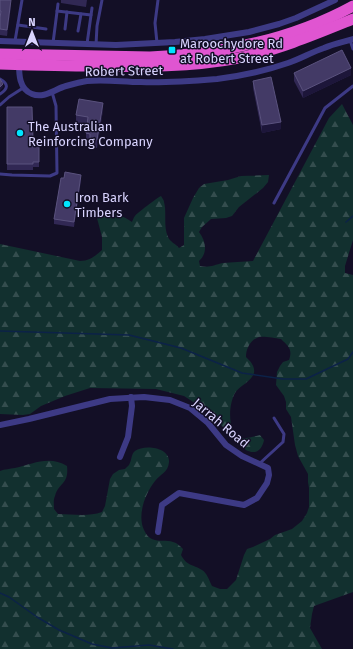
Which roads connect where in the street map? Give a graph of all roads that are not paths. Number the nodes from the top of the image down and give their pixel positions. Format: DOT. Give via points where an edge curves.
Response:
graph roads {
  1 [pos="22,0"];
  2 [pos="102,0"];
  3 [pos="158,0"];
  4 [pos="335,0"];
  5 [pos="58,4"];
  6 [pos="353,6"];
  7 [pos="92,8"];
  8 [pos="57,10"];
  9 [pos="67,12"];
  10 [pos="81,14"];
  11 [pos="91,15"];
  12 [pos="353,19"];
  13 [pos="18,25"];
  14 [pos="46,29"];
  15 [pos="65,29"];
  16 [pos="78,31"];
  17 [pos="352,39"];
  18 [pos="0,41"];
  19 [pos="15,42"];
  20 [pos="53,43"];
  21 [pos="157,43"];
  22 [pos="87,44"];
  23 [pos="96,45"];
  24 [pos="353,49"];
  25 [pos="0,54"];
  26 [pos="19,60"];
  27 [pos="0,64"];
  28 [pos="0,79"];
  29 [pos="353,86"];
  30 [pos="23,88"];
  31 [pos="52,92"];
  32 [pos="0,94"];
  33 [pos="0,105"];
  34 [pos="0,174"];
  35 [pos="274,202"];
  36 [pos="131,397"];
  37 [pos="274,418"];
  38 [pos="0,425"];
  39 [pos="120,457"];
  40 [pos="259,464"];
  41 [pos="158,532"];
  1 -- 13 [label="lane"];
  2 -- 23 [label="lane"];
  3 -- 21 [label="lane" via="155,23"];
  4 -- 21 [label="street" via="296,18 259,30"];
  5 -- 8 [label="lane"];
  6 -- 26 [label="highway" via="319,22 231,49 172,56"];
  7 -- 11 [label="lane"];
  8 -- 9 [label="lane"];
  8 -- 20 [label="lane"];
  9 -- 10 [label="lane"];
  9 -- 15 [label="lane"];
  10 -- 11 [label="lane"];
  10 -- 16 [label="lane"];
  11 -- 22 [label="lane"];
  12 -- 26 [label="highway" via="289,44 257,53 190,65 157,67"];
  13 -- 14 [label="lane"];
  13 -- 19 [label="lane"];
  17 -- 24 [label="lane"];
  17 -- 31 [label="street, Robert Street" via="289,63 236,76 178,82 86,81"];
  18 -- 19 [label="street"];
  19 -- 20 [label="street"];
  20 -- 22 [label="street"];
  21 -- 23 [label="street"];
  22 -- 23 [label="street"];
  25 -- 26 [label="highway"];
  26 -- 27 [label="highway"];
  26 -- 30 [label="street" via="19,77"];
  28 -- 32 [label="lane" via="6,86 6,90"];
  29 -- 35 [label="lane" via="325,108"];
  30 -- 31 [label="street, Robert Street" via="36,95"];
  30 -- 33 [label="lane"];
  31 -- 34 [label="lane" via="56,106 56,173 50,176"];
  36 -- 38 [label="street, Jarrah Road" via="110,399"];
  36 -- 39 [label="street" via="128,437"];
  36 -- 40 [label="street, Jarrah Road" via="170,400 190,408 208,423 226,445"];
  37 -- 40 [label="lane" via="284,434 283,442"];
  40 -- 41 [label="street" via="268,468 269,475 257,498 244,505 179,493 162,505"];
}
